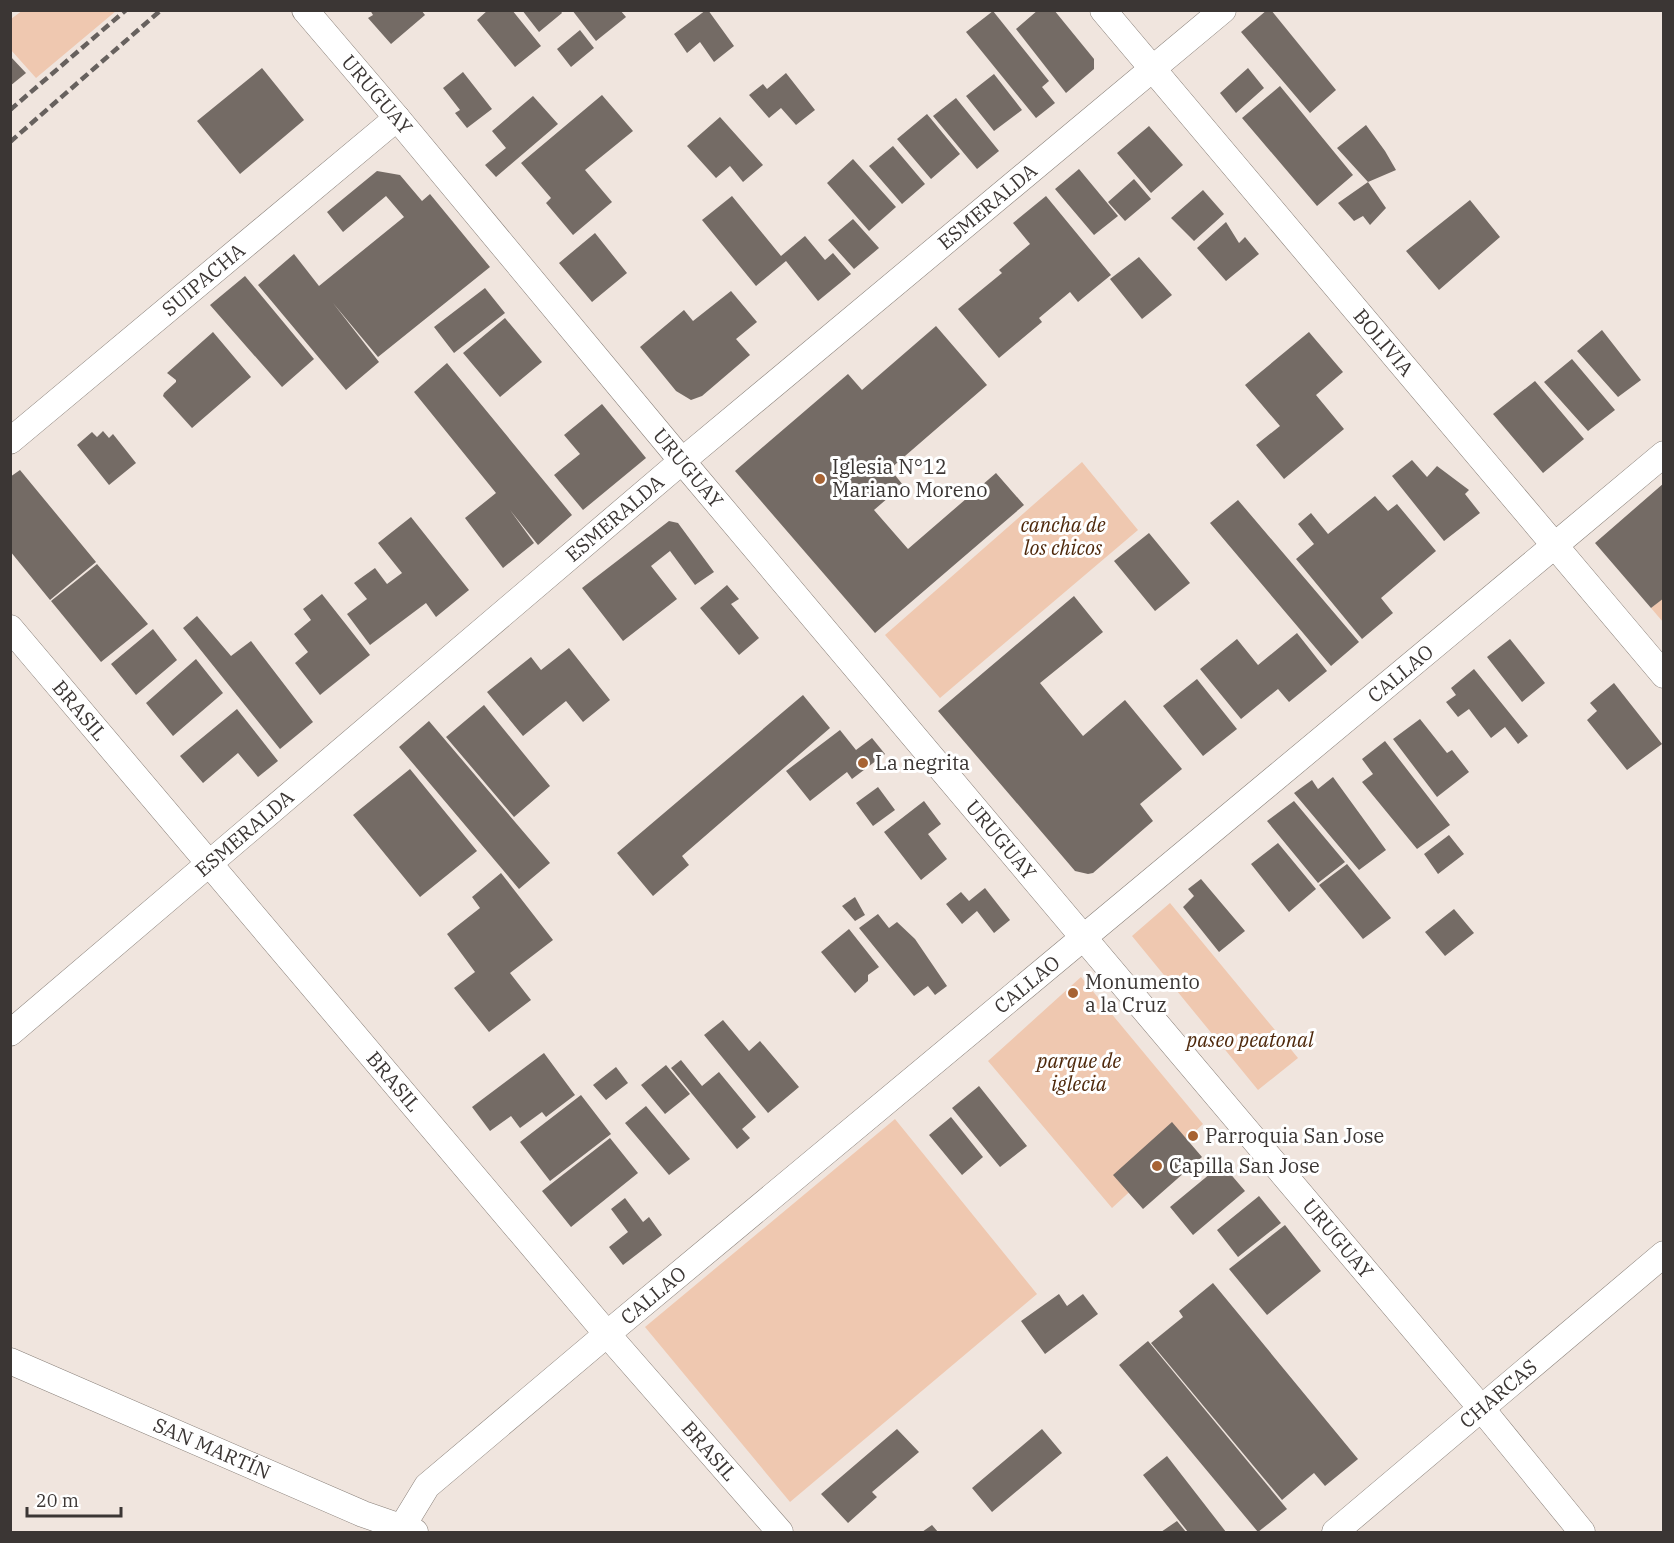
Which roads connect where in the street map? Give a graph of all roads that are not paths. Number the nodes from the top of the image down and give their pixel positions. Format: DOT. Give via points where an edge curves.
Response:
graph roads {
  1 [pos="305,10"];
  2 [pos="1103,10"];
  3 [pos="1223,10"];
  4 [pos="1153,68"];
  5 [pos="397,118"];
  6 [pos="10,441"];
  7 [pos="1664,454"];
  8 [pos="682,461"];
  9 [pos="1554,546"];
  10 [pos="10,628"];
  11 [pos="1664,675"];
  12 [pos="208,864"];
  13 [pos="1083,937"];
  14 [pos="10,1033"];
  15 [pos="1664,1254"];
  16 [pos="607,1334"];
  17 [pos="10,1361"];
  18 [pos="1481,1408"];
  19 [pos="359,1523"];
  20 [pos="409,1530"];
  21 [pos="780,1533"];
  22 [pos="1335,1533"];
  23 [pos="1582,1533"];
  1 -- 5 [label="street, URUGUAY"];
  2 -- 4 [label="street, BOLIVIA"];
  3 -- 4 [label="street, ESMERALDA"];
  4 -- 8 [label="street, ESMERALDA"];
  4 -- 9 [label="street, BOLIVIA"];
  5 -- 6 [label="street, SUIPACHA"];
  5 -- 8 [label="street, URUGUAY"];
  7 -- 9 [label="street, CALLAO"];
  8 -- 12 [label="street, ESMERALDA"];
  8 -- 13 [label="street, URUGUAY"];
  9 -- 11 [label="street, BOLIVIA"];
  9 -- 13 [label="street, CALLAO"];
  10 -- 12 [label="street, BRASIL"];
  12 -- 14 [label="street, ESMERALDA"];
  12 -- 16 [label="street, BRASIL"];
  13 -- 16 [label="street, CALLAO"];
  13 -- 18 [label="street, URUGUAY"];
  15 -- 18 [label="street, CHARCAS"];
  16 -- 20 [label="street, CALLAO" via="427,1486"];
  16 -- 21 [label="street, BRASIL"];
  17 -- 19 [label="street, SAN MARTÍN"];
  18 -- 22 [label="street, CHARCAS"];
  18 -- 23 [label="street, URUGUAY"];
  19 -- 20 [label="street, SAN MARTÍN"];
}
